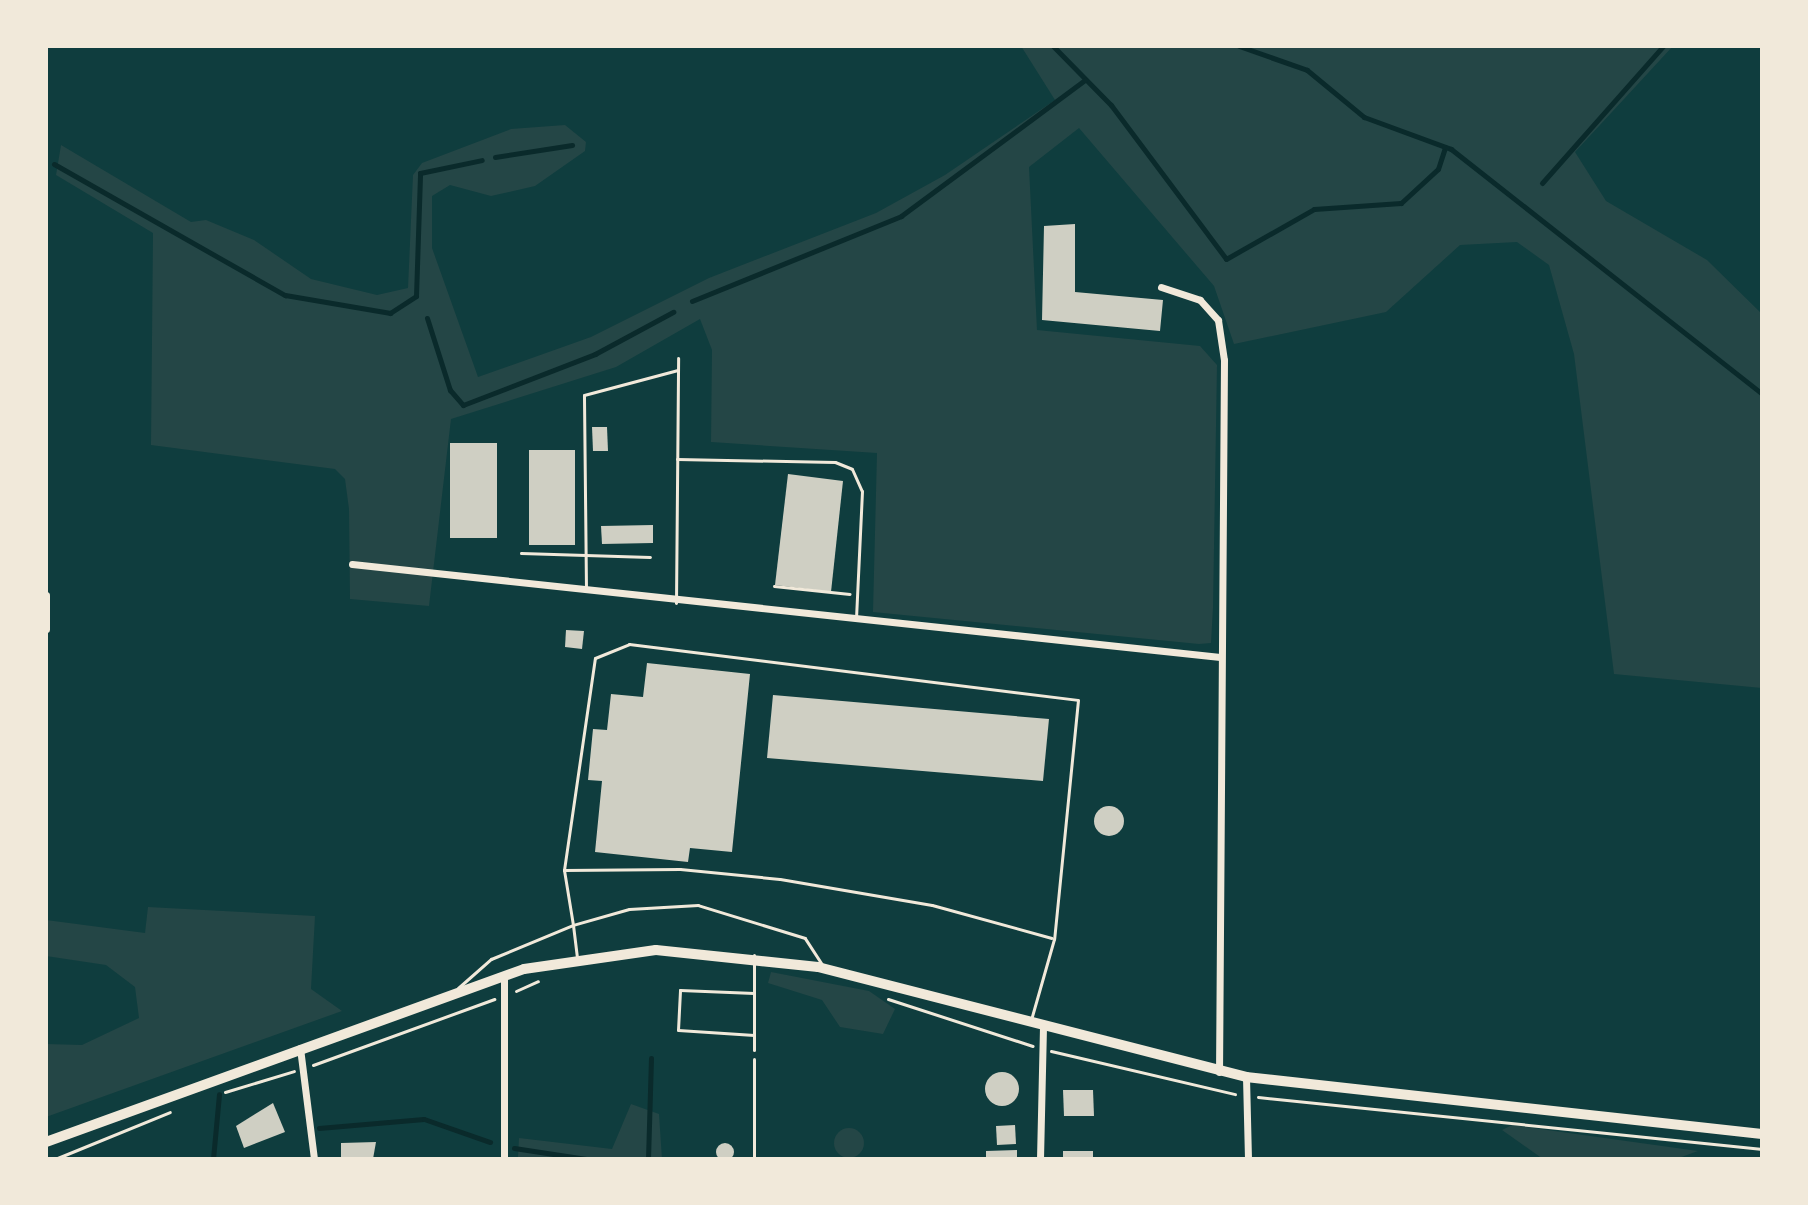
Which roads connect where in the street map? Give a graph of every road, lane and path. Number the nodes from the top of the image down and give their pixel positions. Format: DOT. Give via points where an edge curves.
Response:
graph roads {
  1 [pos="1161,287"];
  2 [pos="678,358"];
  3 [pos="678,370"];
  4 [pos="677,459"];
  5 [pos="521,553"];
  6 [pos="586,553"];
  7 [pos="650,557"];
  8 [pos="352,564"];
  9 [pos="774,586"];
  10 [pos="586,593"];
  11 [pos="46,595"];
  12 [pos="855,595"];
  13 [pos="676,603"];
  14 [pos="856,620"];
  15 [pos="46,629"];
  16 [pos="1220,657"];
  17 [pos="564,870"];
  18 [pos="573,925"];
  19 [pos="1054,939"];
  20 [pos="754,955"];
  21 [pos="577,957"];
  22 [pos="825,969"];
  23 [pos="504,975"];
  24 [pos="456,990"];
  25 [pos="754,993"];
  26 [pos="506,995"];
  27 [pos="1030,1024"];
  28 [pos="1043,1027"];
  29 [pos="754,1035"];
  30 [pos="300,1048"];
  31 [pos="754,1050"];
  32 [pos="307,1067"];
  33 [pos="1219,1072"];
  34 [pos="1246,1077"];
  35 [pos="217,1093"];
  36 [pos="177,1109"];
  37 [pos="1762,1134"];
  38 [pos="46,1142"];
  39 [pos="55,1159"];
  40 [pos="314,1159"];
  41 [pos="504,1159"];
  42 [pos="754,1159"];
  43 [pos="1040,1159"];
  44 [pos="1248,1159"];
  1 -- 16 [label="street" via="1209,310 1224,360"];
  2 -- 3 [label="lane"];
  3 -- 4 [label="lane"];
  3 -- 6 [label="lane" via="584,395"];
  4 -- 12 [label="lane" via="835,462 852,469 862,491"];
  4 -- 13 [label="lane"];
  5 -- 6 [label="lane"];
  6 -- 7 [label="lane"];
  6 -- 10 [label="lane"];
  8 -- 10 [label="street"];
  9 -- 12 [label="path"];
  10 -- 13 [label="street"];
  11 -- 15 [label="street"];
  12 -- 14 [label="lane"];
  13 -- 14 [label="street"];
  14 -- 16 [label="street"];
  16 -- 33 [label="street"];
  17 -- 18 [label="lane"];
  17 -- 19 [label="lane" via="680,869 780,879 932,905"];
  17 -- 19 [label="lane" via="595,658 629,644 1078,700"];
  18 -- 21 [label="lane"];
  18 -- 22 [label="lane" via="644,907 698,905 805,938"];
  18 -- 24 [label="lane" via="491,959"];
  19 -- 27 [label="lane"];
  20 -- 21 [label="main road" via="656,950"];
  20 -- 22 [label="main road"];
  20 -- 25 [label="lane"];
  21 -- 23 [label="main road"];
  22 -- 27 [label="main road"];
  23 -- 24 [label="main road"];
  23 -- 26 [label="street"];
  24 -- 30 [label="main road"];
  25 -- 29 [label="lane"];
  25 -- 29 [label="lane" via="680,990 678,1030"];
  26 -- 32 [label="path"];
  26 -- 41 [label="street"];
  27 -- 28 [label="main road"];
  28 -- 33 [label="main road"];
  28 -- 43 [label="street"];
  29 -- 31 [label="lane"];
  30 -- 32 [label="street"];
  30 -- 38 [label="main road"];
  31 -- 42 [label="path"];
  32 -- 35 [label="path"];
  32 -- 40 [label="street"];
  33 -- 34 [label="main road"];
  34 -- 37 [label="main road"];
  34 -- 44 [label="street"];
  36 -- 39 [label="path"];
}
